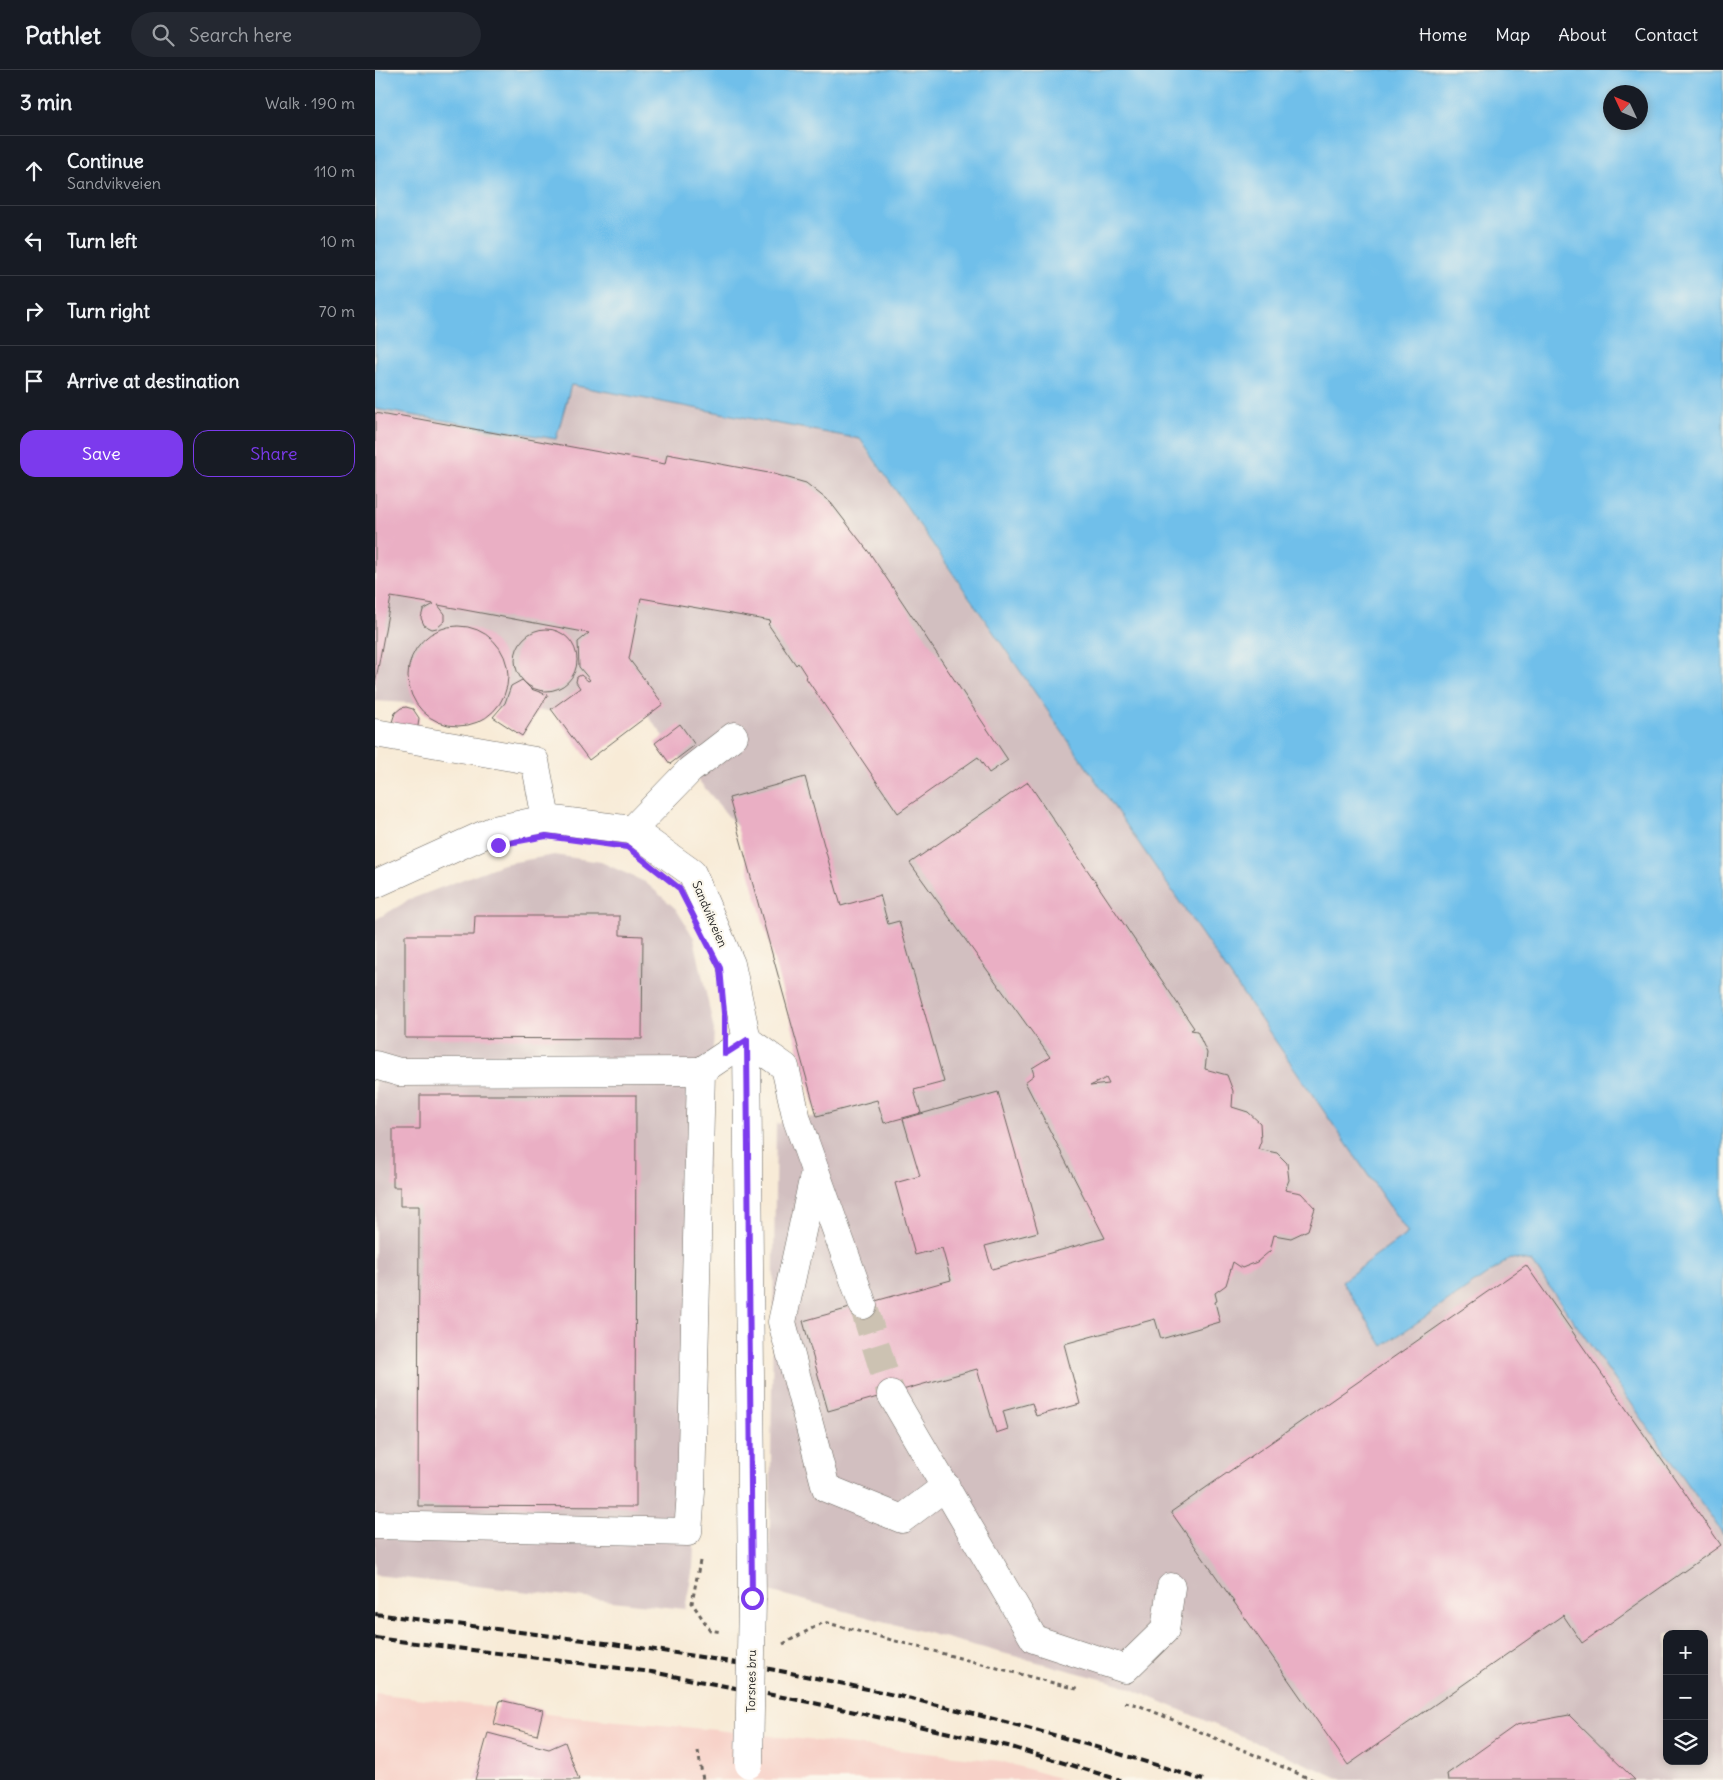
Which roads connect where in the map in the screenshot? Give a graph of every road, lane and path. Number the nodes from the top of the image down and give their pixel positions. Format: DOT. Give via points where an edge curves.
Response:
graph roads {
  1 [pos="375,733"];
  2 [pos="734,736"];
  3 [pos="546,819"];
  4 [pos="632,830"];
  5 [pos="375,884"];
  6 [pos="747,1040"];
  7 [pos="375,1065"];
  8 [pos="701,1071"];
  9 [pos="815,1171"];
  10 [pos="863,1305"];
  11 [pos="891,1394"];
  12 [pos="945,1486"];
  13 [pos="375,1525"];
  14 [pos="1171,1587"];
  15 [pos="752,1598"];
  16 [pos="698,1751"];
  17 [pos="749,1772"];
  18 [pos="703,1780"];
  1 -- 3 [label="street" via="535,761"];
  2 -- 4 [label="street" via="689,770"];
  3 -- 4 [label="street, Sandvikveien"];
  3 -- 5 [label="street, Sandvikveien" via="494,830"];
  4 -- 6 [label="street, Sandvikveien" via="692,873 731,964"];
  6 -- 8 [label="street"];
  6 -- 9 [label="street" via="785,1067 797,1120"];
  6 -- 15 [label="street, Sandvikveien"];
  7 -- 8 [label="street" via="399,1072"];
  8 -- 13 [label="street" via="688,1532"];
  9 -- 10 [label="street"];
  9 -- 12 [label="street" via="782,1322 826,1488 902,1519"];
  11 -- 12 [label="street"];
  12 -- 14 [label="street" via="1034,1639 1125,1669 1165,1630"];
  15 -- 17 [label="street, Torsnes bru, bridge"];
  16 -- 18 [label="path"];
}
